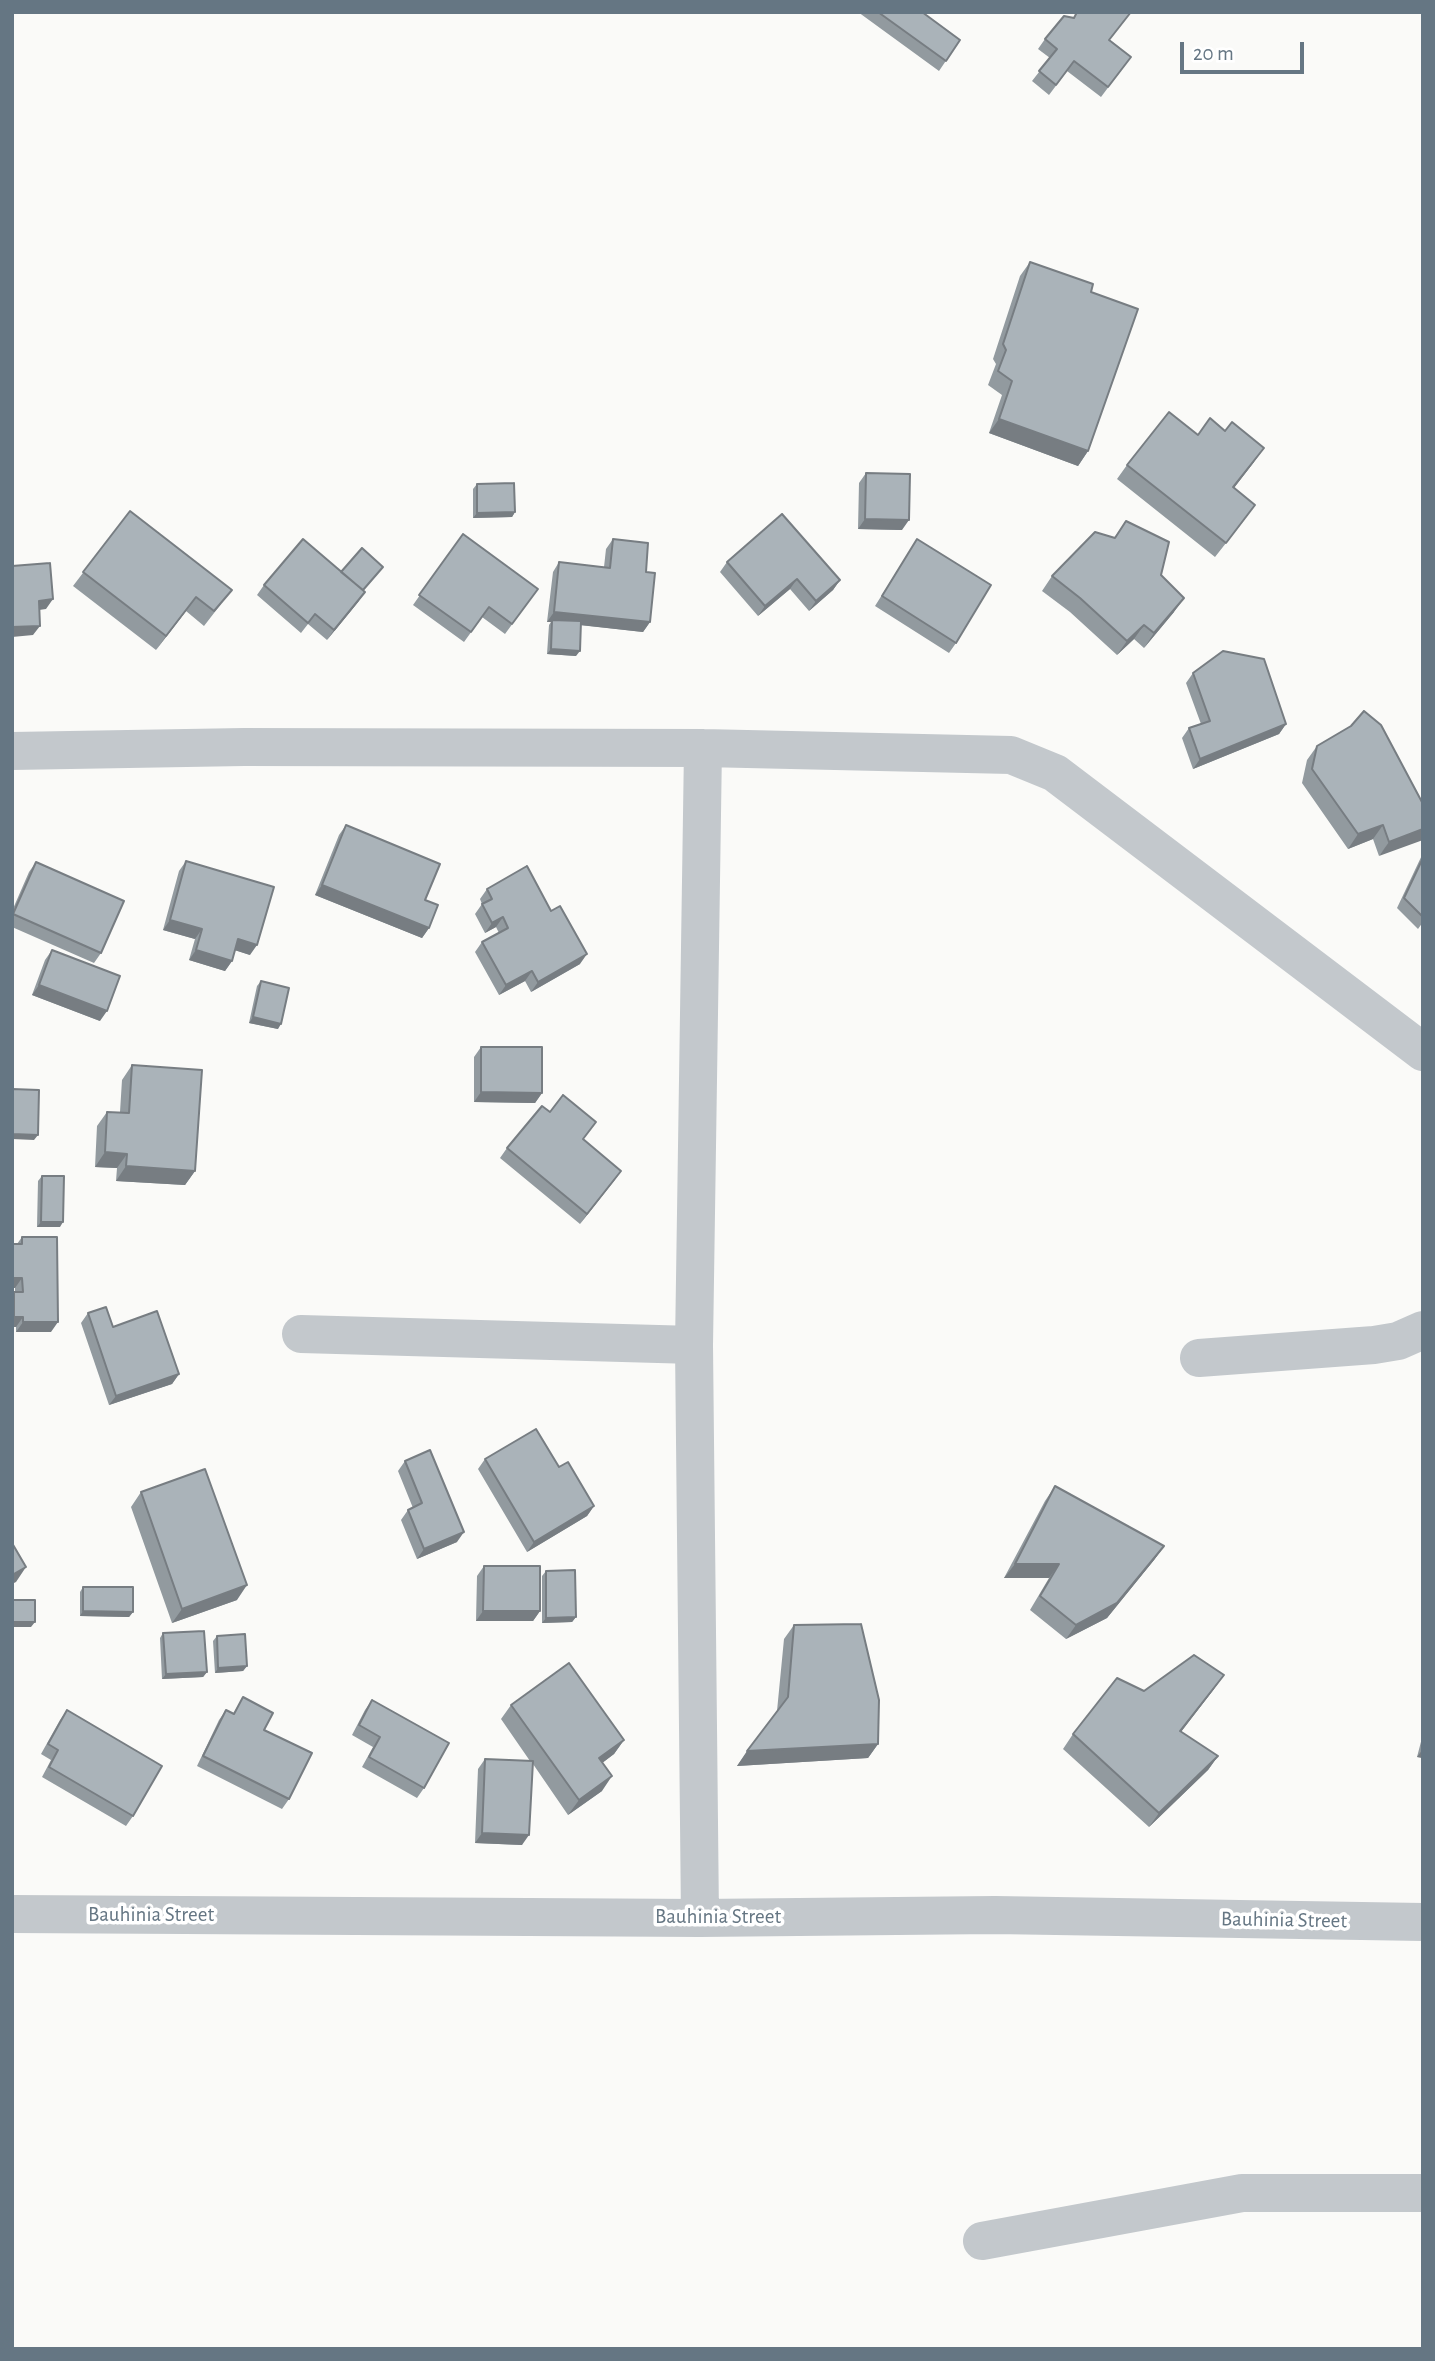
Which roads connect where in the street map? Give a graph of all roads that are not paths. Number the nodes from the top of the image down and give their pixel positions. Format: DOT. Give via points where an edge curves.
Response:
graph roads {
  1 [pos="703,748"];
  2 [pos="12,751"];
  3 [pos="1423,1052"];
  4 [pos="1423,1330"];
  5 [pos="301,1334"];
  6 [pos="694,1345"];
  7 [pos="1199,1358"];
  8 [pos="12,1914"];
  9 [pos="700,1918"];
  10 [pos="1423,1922"];
  11 [pos="1423,2193"];
  12 [pos="982,2241"];
  1 -- 2 [label="street"];
  1 -- 3 [label="street" via="967,752 1022,759 1055,773"];
  1 -- 6 [label="street"];
  4 -- 7 [label="street" via="1374,1345"];
  5 -- 6 [label="street"];
  6 -- 9 [label="street"];
  8 -- 9 [label="street, Bauhinia Street"];
  9 -- 10 [label="street, Bauhinia Street" via="995,1915"];
  11 -- 12 [label="street" via="1242,2193"];
}
